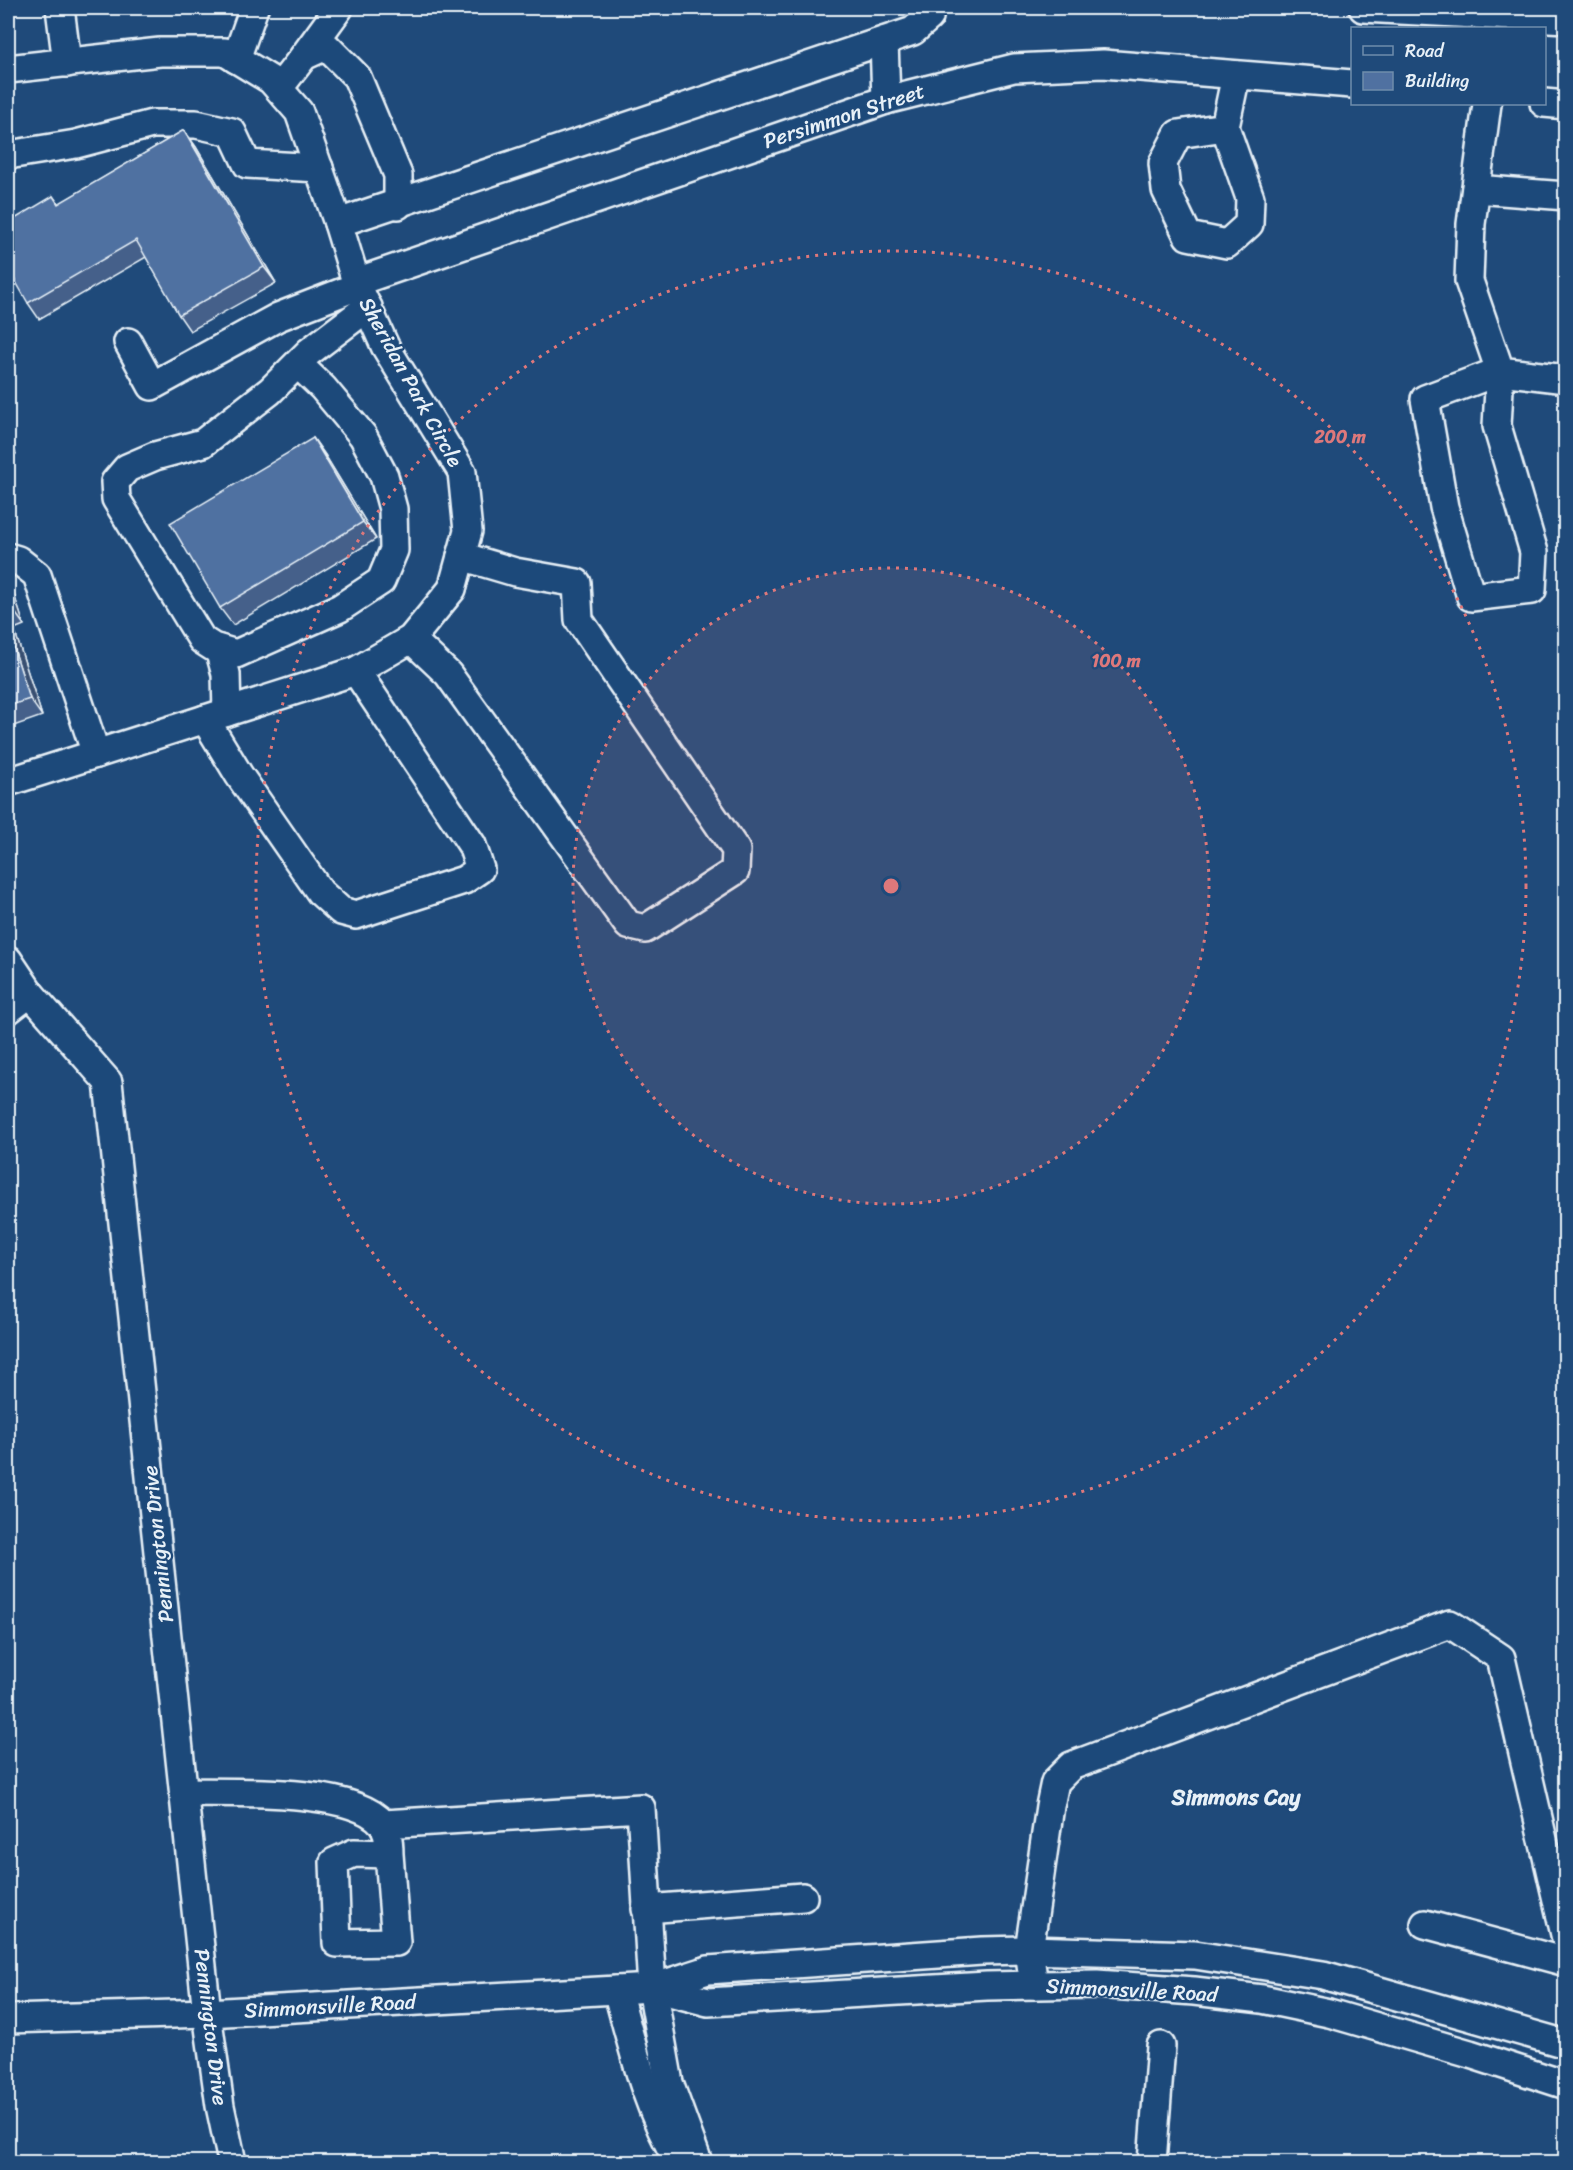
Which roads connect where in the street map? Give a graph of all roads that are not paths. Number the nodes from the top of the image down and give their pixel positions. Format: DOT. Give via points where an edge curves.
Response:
graph roads {
  1 [pos="60,8"];
  2 [pos="254,8"];
  3 [pos="339,8"];
  4 [pos="926,8"];
  5 [pos="1363,8"];
  6 [pos="1566,19"];
  7 [pos="1359,27"];
  8 [pos="884,41"];
  9 [pos="304,56"];
  10 [pos="236,59"];
  11 [pos="8,62"];
  12 [pos="67,63"];
  13 [pos="8,69"];
  14 [pos="1236,75"];
  15 [pos="1351,77"];
  16 [pos="279,88"];
  17 [pos="886,100"];
  18 [pos="1546,103"];
  19 [pos="1487,105"];
  20 [pos="1566,105"];
  21 [pos="1225,127"];
  22 [pos="8,155"];
  23 [pos="319,168"];
  24 [pos="1476,189"];
  25 [pos="1566,196"];
  26 [pos="398,205"];
  27 [pos="339,223"];
  28 [pos="360,292"];
  29 [pos="128,342"];
  30 [pos="298,364"];
  31 [pos="1500,371"];
  32 [pos="1566,379"];
  33 [pos="461,556"];
  34 [pos="8,557"];
  35 [pos="411,639"];
  36 [pos="219,649"];
  37 [pos="356,670"];
  38 [pos="216,715"];
  39 [pos="96,754"];
  40 [pos="8,782"];
  41 [pos="8,960"];
  42 [pos="30,993"];
  43 [pos="8,1010"];
  44 [pos="185,1792"];
  45 [pos="384,1824"];
  46 [pos="389,1854"];
  47 [pos="803,1897"];
  48 [pos="646,1909"];
  49 [pos="1425,1924"];
  50 [pos="1566,1939"];
  51 [pos="1029,1950"];
  52 [pos="1566,1962"];
  53 [pos="1034,1985"];
  54 [pos="652,1988"];
  55 [pos="617,1990"];
  56 [pos="207,2013"];
  57 [pos="8,2019"];
  58 [pos="1566,2044"];
  59 [pos="1161,2046"];
  60 [pos="1566,2085"];
  61 [pos="232,2163"];
  62 [pos="679,2163"];
  63 [pos="698,2163"];
  64 [pos="1152,2163"];
  1 -- 12 [label="street"];
  2 -- 10 [label="street"];
  3 -- 9 [label="street"];
  4 -- 8 [label="street" via="929,17 913,31"];
  5 -- 6 [label="street"];
  5 -- 7 [label="street"];
  8 -- 17 [label="street"];
  8 -- 26 [label="street"];
  9 -- 16 [label="street"];
  9 -- 26 [label="street" via="326,45 357,77 398,175"];
  10 -- 12 [label="street, Sheridan Park Circle" via="225,52 160,52"];
  10 -- 16 [label="street, Sheridan Park Circle"];
  11 -- 13 [label="street"];
  12 -- 13 [label="street, Sheridan Park Circle"];
  14 -- 15 [label="street, Persimmon Street"];
  14 -- 17 [label="street, Persimmon Street" via="1058,64 1014,68"];
  14 -- 21 [label="street"];
  16 -- 23 [label="street, Sheridan Park Circle" via="299,112"];
  17 -- 28 [label="street, Persimmon Street"];
  18 -- 20 [label="street"];
  19 -- 24 [label="street"];
  22 -- 23 [label="street" via="76,144 152,124 196,124 232,132 247,164"];
  23 -- 27 [label="street, Sheridan Park Circle"];
  24 -- 25 [label="street"];
  24 -- 31 [label="street" via="1469,281"];
  26 -- 27 [label="street"];
  27 -- 28 [label="street, Sheridan Park Circle"];
  28 -- 29 [label="street, Persimmon Street" via="278,317 152,386"];
  28 -- 30 [label="street"];
  28 -- 33 [label="street, Sheridan Park Circle" via="385,346 462,472 468,531"];
  30 -- 36 [label="street" via="270,392 202,443 127,468 115,482 116,499 202,640"];
  30 -- 36 [label="street" via="363,436 384,476 393,509 394,550 381,581 340,608 236,654"];
  31 -- 31 [label="street" via="1497,426 1534,552 1532,590 1471,597 1444,507 1425,399"];
  31 -- 32 [label="street"];
  33 -- 35 [label="street, Sheridan Park Circle" via="452,589"];
  33 -- 35 [label="street" via="514,572 577,583 579,620 736,850 735,871 645,929 628,926 448,674"];
  34 -- 39 [label="street" via="37,575"];
  35 -- 37 [label="street, Sheridan Park Circle"];
  36 -- 38 [label="street" via="226,674"];
  37 -- 38 [label="street, Sheridan Park Circle"];
  37 -- 38 [label="street" via="472,845 480,869 464,880 356,915 341,911 320,892 239,775"];
  38 -- 39 [label="street, Sheridan Park Circle"];
  39 -- 40 [label="street, Sheridan Park Circle"];
  41 -- 42 [label="street, Pennington Drive"];
  42 -- 43 [label="street"];
  42 -- 44 [label="street, Pennington Drive" via="108,1082"];
  44 -- 45 [label="street" via="293,1795 341,1801 368,1811"];
  44 -- 56 [label="street, Pennington Drive"];
  45 -- 46 [label="street"];
  45 -- 48 [label="street" via="641,1808"];
  47 -- 48 [label="street"];
  48 -- 54 [label="street"];
  49 -- 52 [label="street"];
  50 -- 51 [label="street" via="1500,1658 1450,1624 1071,1766 1055,1782"];
  51 -- 53 [label="street"];
  51 -- 54 [label="street, Simmonsville Road" via="708,1970"];
  51 -- 58 [label="street, Simmonsville Road" via="1195,1955 1323,1975"];
  53 -- 54 [label="street, Simmonsville Road" via="708,2002"];
  53 -- 60 [label="street, Simmonsville Road" via="1097,1984 1262,1999 1329,2013"];
  54 -- 55 [label="street, Simmonsville Road"];
  54 -- 63 [label="street" via="669,2083"];
  55 -- 56 [label="street, Simmonsville Road"];
  55 -- 62 [label="street" via="642,2077 667,2144"];
  56 -- 57 [label="street, Simmonsville Road"];
  56 -- 61 [label="street, Pennington Drive"];
  59 -- 64 [label="street"];
}
